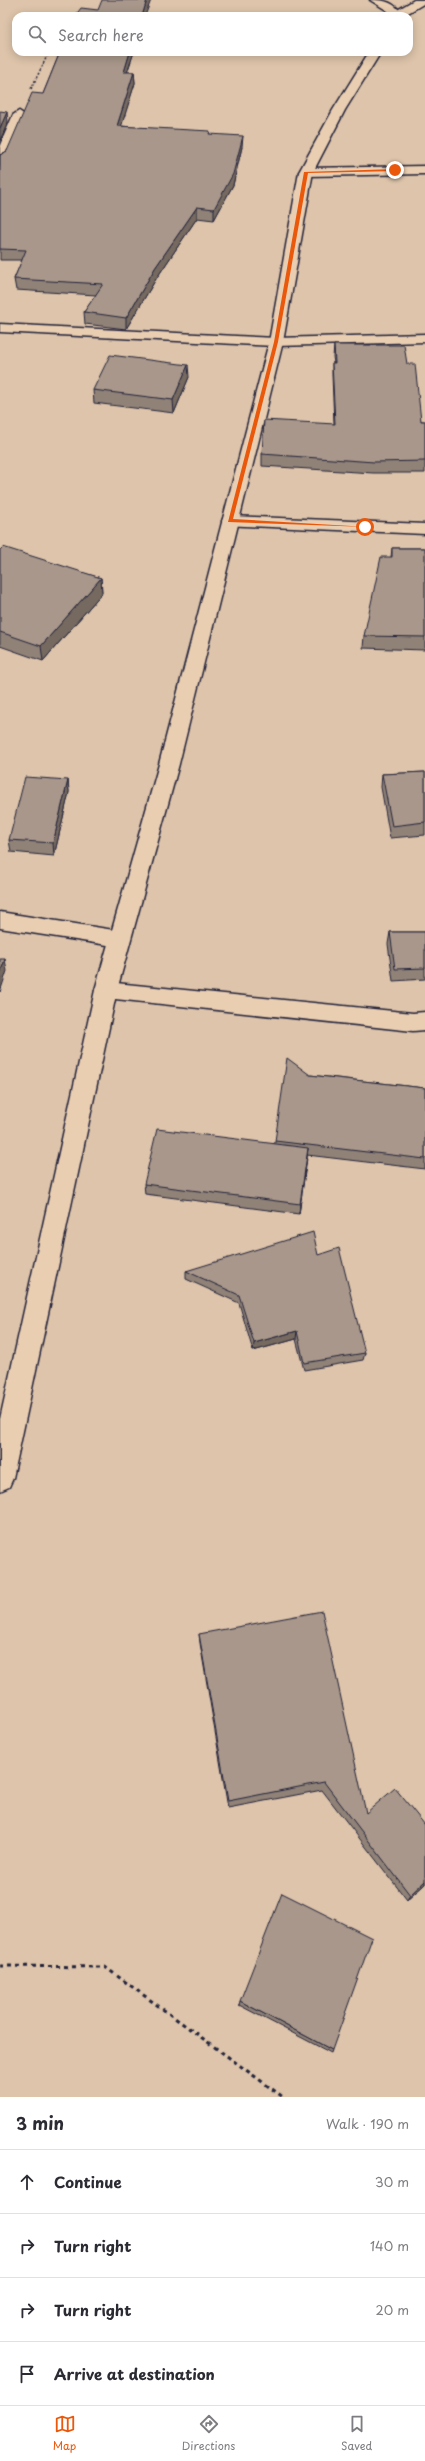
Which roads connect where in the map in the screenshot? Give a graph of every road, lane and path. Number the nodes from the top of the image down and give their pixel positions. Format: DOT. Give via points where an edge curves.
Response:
graph roads {
  1 [pos="376,0"];
  2 [pos="422,0"];
  3 [pos="393,12"];
  4 [pos="402,12"];
  5 [pos="47,56"];
  6 [pos="373,56"];
  7 [pos="19,115"];
  8 [pos="0,161"];
  9 [pos="425,170"];
  10 [pos="306,172"];
  11 [pos="0,328"];
  12 [pos="425,338"];
  13 [pos="276,342"];
  14 [pos="230,521"];
  15 [pos="425,529"];
  16 [pos="0,920"];
  17 [pos="120,939"];
  18 [pos="106,990"];
  19 [pos="425,1021"];
  20 [pos="0,1478"];
  21 [pos="0,1966"];
  22 [pos="283,2097"];
  1 -- 3 [label="main road"];
  2 -- 4 [label="main road"];
  5 -- 7 [label="path"];
  6 -- 10 [label="main road" via="339,110"];
  7 -- 8 [label="main road"];
  9 -- 10 [label="main road"];
  10 -- 13 [label="main road"];
  11 -- 13 [label="main road"];
  12 -- 13 [label="main road"];
  13 -- 14 [label="main road"];
  14 -- 15 [label="main road"];
  14 -- 17 [label="main road"];
  16 -- 17 [label="main road"];
  17 -- 18 [label="main road"];
  18 -- 19 [label="main road" via="413,1022"];
  18 -- 20 [label="main road"];
  21 -- 22 [label="path" via="105,1967"];
}
